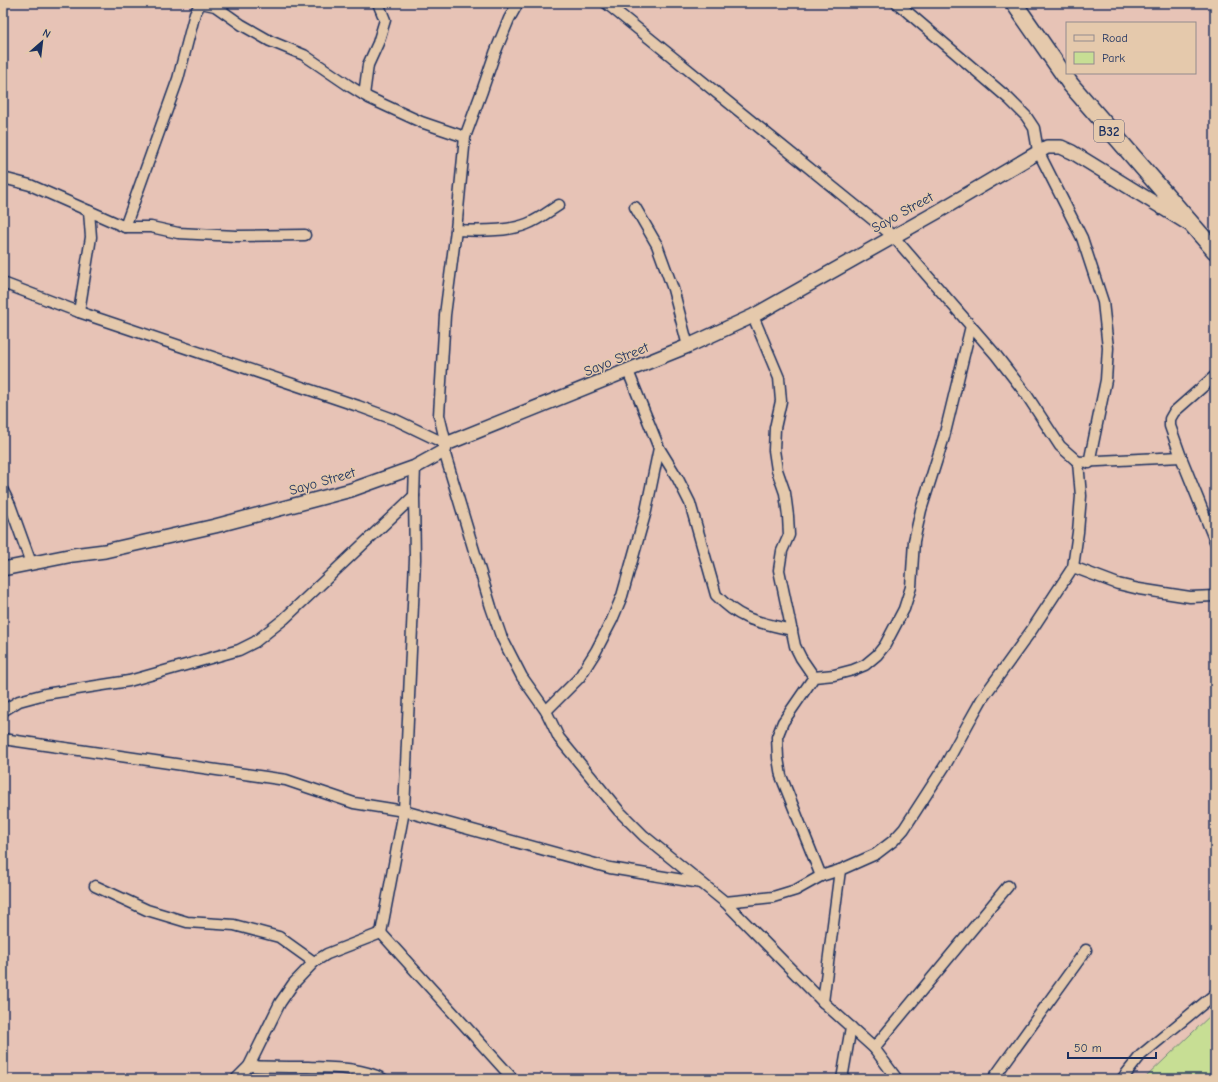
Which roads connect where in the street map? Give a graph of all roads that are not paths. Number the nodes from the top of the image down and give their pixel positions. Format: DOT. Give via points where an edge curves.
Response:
graph roads {
  1 [pos="201,3"];
  2 [pos="378,3"];
  3 [pos="518,3"];
  4 [pos="606,3"];
  5 [pos="897,3"];
  6 [pos="1014,3"];
  7 [pos="364,94"];
  8 [pos="465,136"];
  9 [pos="1038,152"];
  10 [pos="3,178"];
  11 [pos="559,206"];
  12 [pos="636,207"];
  13 [pos="90,211"];
  14 [pos="125,227"];
  15 [pos="456,230"];
  16 [pos="1197,230"];
  17 [pos="305,235"];
  18 [pos="893,236"];
  19 [pos="1215,251"];
  20 [pos="3,283"];
  21 [pos="79,312"];
  22 [pos="753,316"];
  23 [pos="971,326"];
  24 [pos="688,346"];
  25 [pos="628,371"];
  26 [pos="1215,376"];
  27 [pos="445,448"];
  28 [pos="659,448"];
  29 [pos="1181,457"];
  30 [pos="1078,462"];
  31 [pos="1089,463"];
  32 [pos="415,467"];
  33 [pos="3,491"];
  34 [pos="414,496"];
  35 [pos="1215,541"];
  36 [pos="31,563"];
  37 [pos="1073,567"];
  38 [pos="3,569"];
  39 [pos="1215,596"];
  40 [pos="792,630"];
  41 [pos="814,678"];
  42 [pos="3,710"];
  43 [pos="546,711"];
  44 [pos="3,739"];
  45 [pos="404,811"];
  46 [pos="840,870"];
  47 [pos="821,876"];
  48 [pos="703,883"];
  49 [pos="95,886"];
  50 [pos="1008,886"];
  51 [pos="725,902"];
  52 [pos="381,933"];
  53 [pos="1086,950"];
  54 [pos="314,962"];
  55 [pos="1215,994"];
  56 [pos="823,1002"];
  57 [pos="851,1027"];
  58 [pos="874,1048"];
  59 [pos="249,1066"];
  60 [pos="236,1079"];
  61 [pos="383,1079"];
  62 [pos="513,1079"];
  63 [pos="842,1079"];
  64 [pos="897,1079"];
  65 [pos="993,1079"];
  66 [pos="1122,1079"];
  1 -- 7 [label="street" via="215,6 270,41 304,55"];
  1 -- 14 [label="street" via="195,13 178,79"];
  2 -- 7 [label="street" via="385,20 368,66"];
  3 -- 8 [label="street" via="508,20"];
  4 -- 18 [label="street"];
  5 -- 9 [label="street" via="1026,116 1034,128"];
  6 -- 16 [label="main road, B32" via="1071,85"];
  7 -- 8 [label="street" via="421,122"];
  8 -- 15 [label="street"];
  9 -- 16 [label="street, Sayo Street" via="1047,147 1061,147"];
  9 -- 18 [label="street, Sayo Street"];
  9 -- 31 [label="street" via="1082,238 1103,302 1108,348 1106,380"];
  10 -- 13 [label="street" via="30,185"];
  11 -- 15 [label="street" via="525,225 498,229"];
  12 -- 24 [label="street" via="657,245 673,289"];
  13 -- 14 [label="street"];
  13 -- 21 [label="street" via="91,237"];
  14 -- 17 [label="street" via="151,227 178,233 236,236"];
  15 -- 27 [label="street" via="445,316 439,415"];
  16 -- 19 [label="main road, B32"];
  18 -- 22 [label="street, Sayo Street"];
  18 -- 23 [label="street"];
  20 -- 21 [label="street"];
  21 -- 27 [label="street" via="396,420"];
  22 -- 24 [label="street, Sayo Street"];
  22 -- 40 [label="street" via="779,378 781,401 775,428 774,450 785,494 789,535 782,551 779,570"];
  23 -- 30 [label="street" via="1026,394 1060,446"];
  23 -- 41 [label="street" via="944,437 921,510 914,541 911,587 904,609 885,645 864,665 834,675"];
  24 -- 25 [label="street, Sayo Street"];
  25 -- 27 [label="street, Sayo Street"];
  25 -- 28 [label="street"];
  26 -- 29 [label="street" via="1174,412 1170,419"];
  27 -- 32 [label="street, Sayo Street"];
  27 -- 43 [label="street" via="491,608 522,677"];
  28 -- 40 [label="street" via="690,503 716,595 741,616"];
  28 -- 43 [label="street" via="646,511 622,596 612,620 579,678"];
  29 -- 31 [label="street"];
  29 -- 35 [label="street"];
  30 -- 31 [label="street"];
  30 -- 37 [label="street" via="1081,496"];
  32 -- 34 [label="street"];
  32 -- 36 [label="street, Sayo Street" via="352,490 215,526 105,551"];
  33 -- 36 [label="street"];
  34 -- 42 [label="street" via="284,619 255,642 239,650 129,681 45,694 19,701"];
  34 -- 45 [label="street" via="416,559"];
  36 -- 38 [label="street, Sayo Street"];
  37 -- 39 [label="street" via="1139,589 1190,597"];
  37 -- 46 [label="street" via="982,699 946,764 904,829 876,854"];
  40 -- 41 [label="street" via="795,646"];
  41 -- 47 [label="street" via="783,722 777,737 781,776"];
  43 -- 48 [label="street" via="559,738 619,811 644,836"];
  44 -- 45 [label="street" via="286,780 354,803"];
  45 -- 48 [label="street" via="610,868"];
  45 -- 52 [label="street"];
  46 -- 47 [label="street"];
  46 -- 56 [label="street"];
  47 -- 51 [label="street" via="796,890 773,897"];
  48 -- 51 [label="street"];
  49 -- 54 [label="street" via="147,910 187,922 234,925 279,937"];
  50 -- 58 [label="street"];
  51 -- 56 [label="street"];
  52 -- 54 [label="street" via="327,954"];
  52 -- 62 [label="street"];
  53 -- 65 [label="street"];
  54 -- 59 [label="street" via="280,1002"];
  55 -- 66 [label="street" via="1141,1054"];
  56 -- 57 [label="street"];
  57 -- 58 [label="street"];
  57 -- 63 [label="street"];
  58 -- 64 [label="street"];
  59 -- 60 [label="street"];
  59 -- 61 [label="street" via="350,1069"];
}
